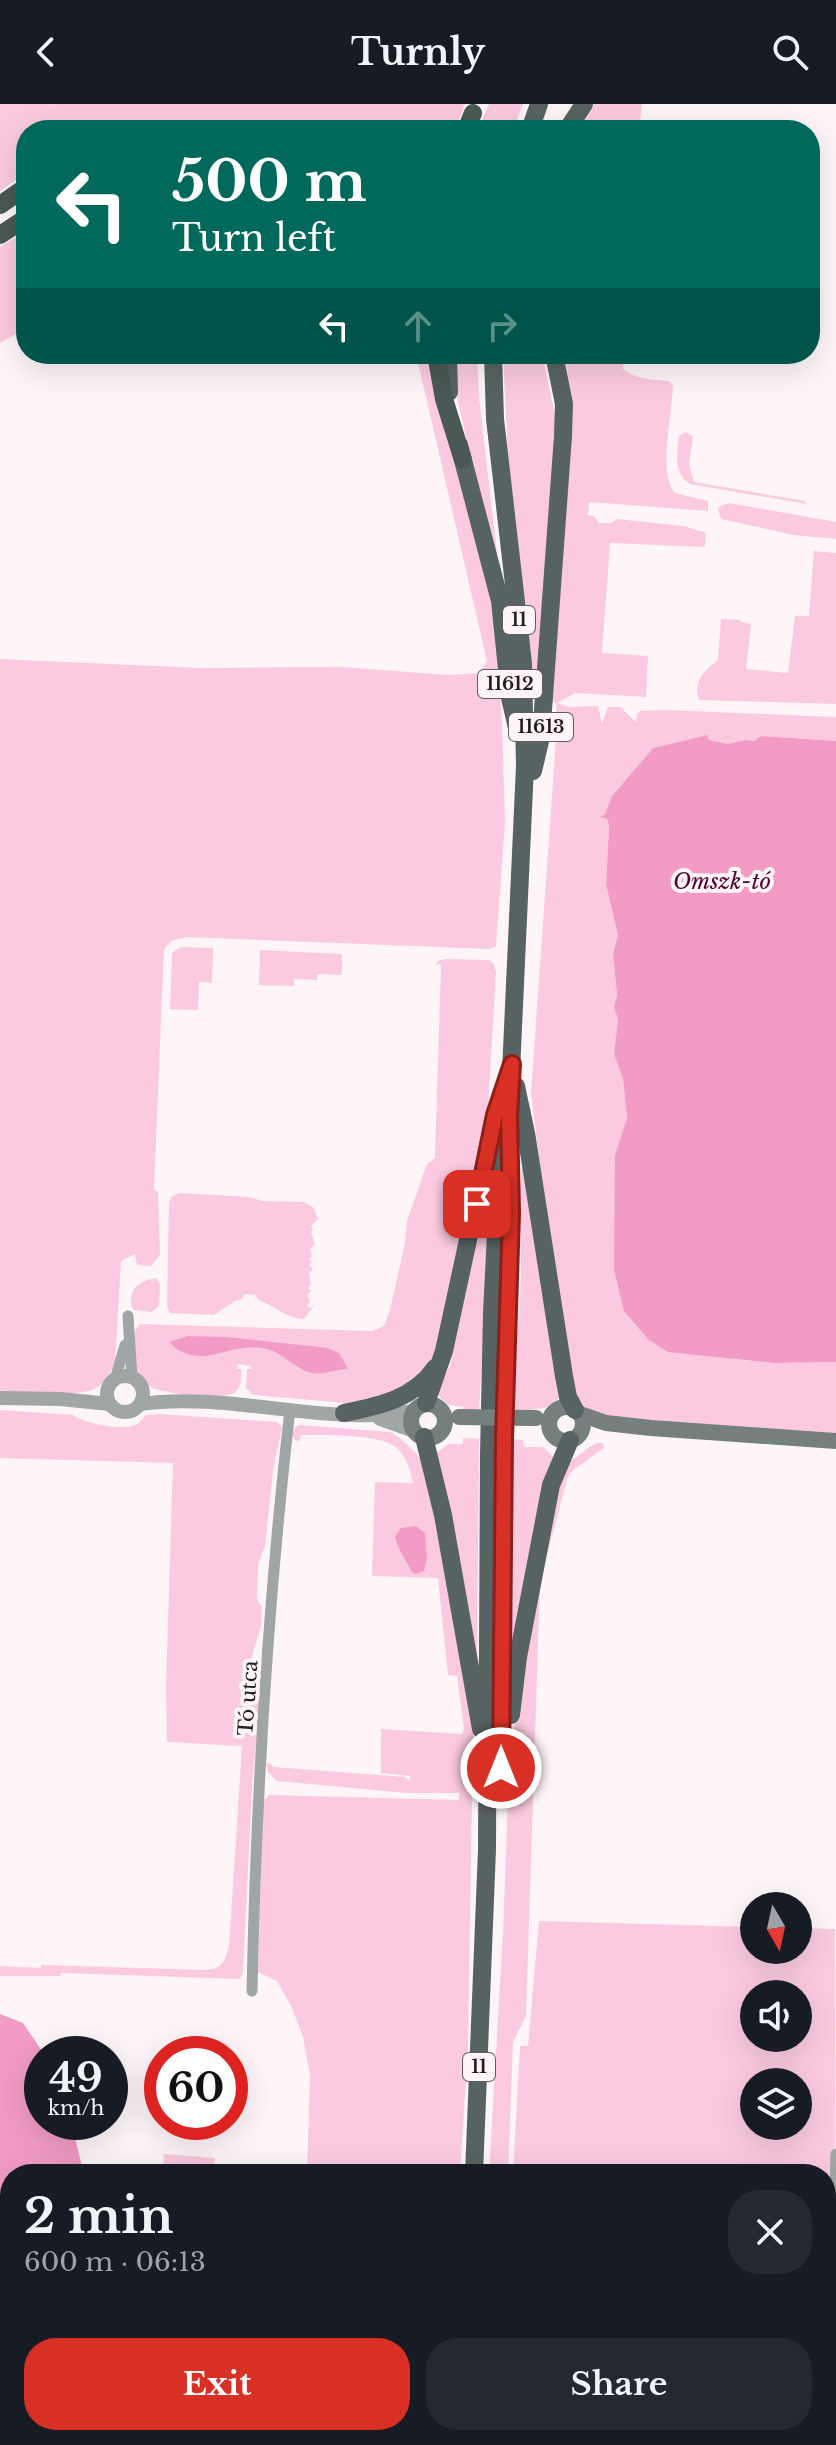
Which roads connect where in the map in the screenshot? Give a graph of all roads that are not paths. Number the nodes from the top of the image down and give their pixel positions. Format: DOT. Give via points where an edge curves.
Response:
graph roads {
  1 [pos="438,364"];
  2 [pos="448,364"];
  3 [pos="493,364"];
  4 [pos="556,364"];
  5 [pos="463,460"];
  6 [pos="525,766"];
  7 [pos="524,813"];
  8 [pos="512,1064"];
  9 [pos="128,1316"];
  10 [pos="128,1332"];
  11 [pos="444,1351"];
  12 [pos="112,1382"];
  13 [pos="136,1382"];
  14 [pos="0,1398"];
  15 [pos="60,1399"];
  16 [pos="212,1403"];
  17 [pos="110,1404"];
  18 [pos="140,1404"];
  19 [pos="420,1407"];
  20 [pos="290,1409"];
  21 [pos="577,1412"];
  22 [pos="344,1413"];
  23 [pos="451,1421"];
  24 [pos="544,1423"];
  25 [pos="651,1428"];
  26 [pos="419,1434"];
  27 [pos="573,1438"];
  28 [pos="836,1441"];
  29 [pos="494,1766"];
  30 [pos="252,1991"];
  31 [pos="474,2164"];
  32 [pos="485,2164"];
  1 -- 5 [label="highway"];
  2 -- 5 [label="main road, 11612" via="449,399"];
  3 -- 6 [label="main road, 11" via="523,663"];
  4 -- 7 [label="main road, 11613" via="564,404 563,436 541,737"];
  5 -- 6 [label="main road, 11612" via="500,601 510,698"];
  6 -- 7 [label="main road, 11"];
  7 -- 8 [label="main road, 11"];
  8 -- 11 [label="main road" via="495,1115"];
  8 -- 21 [label="main road" via="564,1376"];
  8 -- 29 [label="main road, 11"];
  9 -- 10 [label="street"];
  10 -- 12 [label="street"];
  10 -- 13 [label="street"];
  11 -- 19 [label="main road"];
  11 -- 22 [label="main road" via="424,1383 397,1399"];
  12 -- 13 [label="street" via="123,1377"];
  12 -- 15 [label="street" via="98,1391"];
  12 -- 17 [label="street"];
  13 -- 16 [label="street" via="169,1397"];
  13 -- 18 [label="street" via="143,1395"];
  14 -- 15 [label="street"];
  15 -- 17 [label="street"];
  16 -- 18 [label="street"];
  16 -- 20 [label="street"];
  17 -- 18 [label="street" via="125,1412"];
  19 -- 22 [label="street" via="398,1413"];
  19 -- 23 [label="main road" via="436,1406"];
  19 -- 26 [label="main road" via="410,1422"];
  20 -- 22 [label="street"];
  20 -- 30 [label="street, Tó utca" via="261,1761"];
  21 -- 24 [label="main road" via="565,1407"];
  21 -- 25 [label="main road" via="606,1423"];
  21 -- 27 [label="main road" via="582,1426"];
  22 -- 26 [label="street" via="391,1422"];
  23 -- 24 [label="main road, bridge"];
  23 -- 26 [label="main road" via="435,1436"];
  24 -- 27 [label="main road" via="559,1439"];
  25 -- 27 [label="main road" via="596,1430"];
  25 -- 28 [label="main road"];
  26 -- 29 [label="main road" via="443,1515 462,1630"];
  27 -- 29 [label="main road" via="551,1485 518,1657 508,1743"];
  29 -- 31 [label="main road, 11"];
  29 -- 32 [label="main road, 11"];
}
